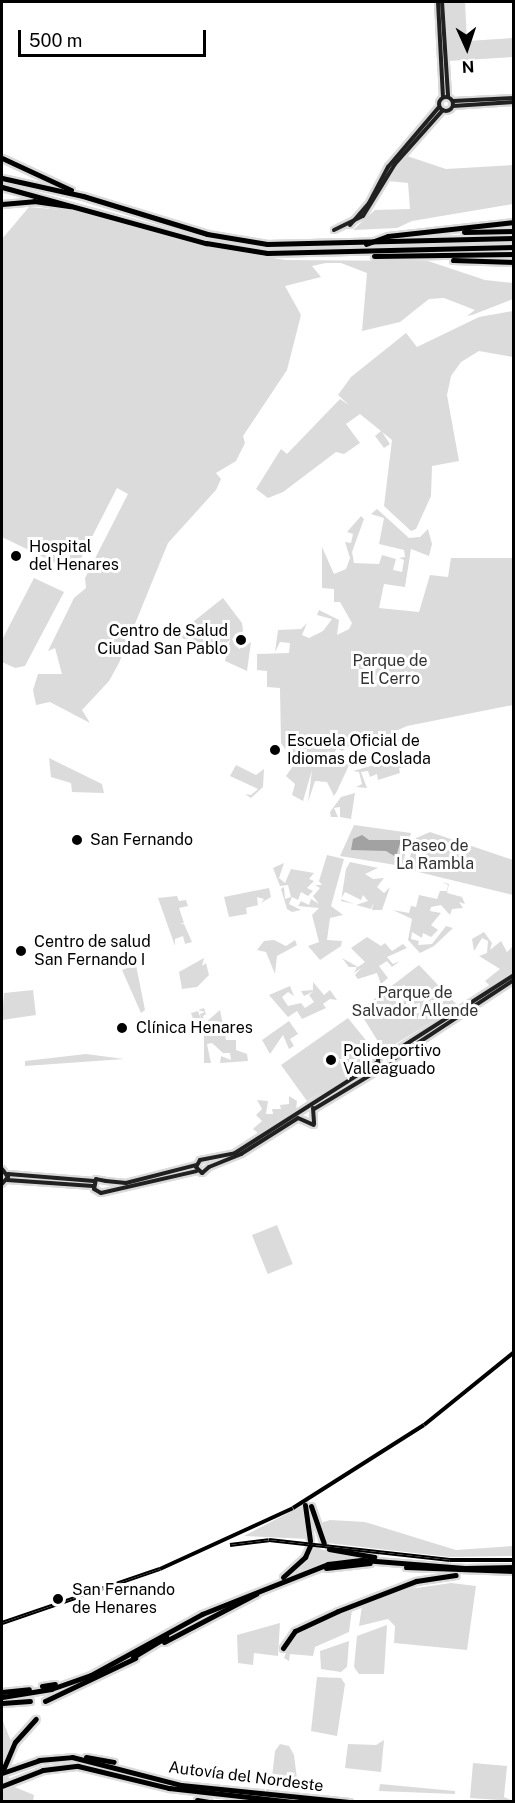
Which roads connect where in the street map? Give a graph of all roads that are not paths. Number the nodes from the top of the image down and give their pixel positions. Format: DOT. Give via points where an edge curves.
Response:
graph roads {
  1 [pos="440,2"];
  2 [pos="446,97"];
  3 [pos="513,100"];
  4 [pos="453,103"];
  5 [pos="441,109"];
  6 [pos="2,158"];
  7 [pos="2,178"];
  8 [pos="2,186"];
  9 [pos="83,196"];
  10 [pos="2,204"];
  11 [pos="513,222"];
  12 [pos="137,223"];
  13 [pos="334,230"];
  14 [pos="513,231"];
  15 [pos="411,234"];
  16 [pos="513,238"];
  17 [pos="364,244"];
  18 [pos="513,247"];
  19 [pos="356,254"];
  20 [pos="513,254"];
  21 [pos="418,258"];
  22 [pos="513,262"];
  23 [pos="513,975"];
  24 [pos="513,982"];
  25 [pos="389,1055"];
  26 [pos="392,1060"];
  27 [pos="378,1062"];
  28 [pos="382,1068"];
  29 [pos="309,1106"];
  30 [pos="314,1109"];
  31 [pos="301,1111"];
  32 [pos="314,1115"];
  33 [pos="306,1118"];
  34 [pos="206,1161"];
  35 [pos="209,1167"];
  36 [pos="196,1168"];
  37 [pos="2,1169"];
  38 [pos="8,1174"];
  39 [pos="7,1180"];
  40 [pos="94,1181"];
  41 [pos="106,1181"];
  42 [pos="2,1184"];
  43 [pos="93,1186"];
  44 [pos="105,1191"];
  45 [pos="324,1543"];
  46 [pos="329,1549"];
  47 [pos="465,1568"];
  48 [pos="513,1570"];
  49 [pos="255,1592"];
  50 [pos="139,1648"];
  51 [pos="283,1648"];
  52 [pos="42,1686"];
  53 [pos="29,1689"];
  54 [pos="2,1692"];
  55 [pos="2,1700"];
  56 [pos="30,1701"];
  57 [pos="45,1701"];
  58 [pos="36,1719"];
  59 [pos="47,1758"];
  60 [pos="114,1762"];
  61 [pos="8,1769"];
  62 [pos="2,1772"];
  63 [pos="2,1786"];
  64 [pos="196,1800"];
  65 [pos="290,1801"];
  66 [pos="209,1802"];
  67 [pos="349,1802"];
  1 -- 2 [label="main road"];
  2 -- 4 [label="main road"];
  2 -- 5 [label="main road"];
  3 -- 4 [label="main road"];
  4 -- 5 [label="main road"];
  5 -- 13 [label="main road" via="395,164 368,211 348,227"];
  6 -- 9 [label="highway"];
  7 -- 9 [label="highway"];
  8 -- 12 [label="highway"];
  9 -- 17 [label="highway" via="241,241"];
  10 -- 12 [label="highway" via="62,204"];
  11 -- 15 [label="highway"];
  12 -- 19 [label="highway" via="240,249"];
  14 -- 15 [label="highway"];
  15 -- 17 [label="highway"];
  16 -- 17 [label="highway"];
  18 -- 19 [label="highway"];
  19 -- 21 [label="highway"];
  20 -- 21 [label="highway"];
  21 -- 22 [label="highway"];
  23 -- 25 [label="main road"];
  24 -- 26 [label="main road"];
  25 -- 26 [label="main road"];
  25 -- 27 [label="main road" via="382,1055"];
  26 -- 28 [label="main road" via="388,1068"];
  27 -- 28 [label="main road"];
  27 -- 29 [label="main road"];
  28 -- 30 [label="main road"];
  29 -- 30 [label="main road"];
  29 -- 31 [label="main road"];
  30 -- 32 [label="main road"];
  31 -- 33 [label="main road"];
  31 -- 34 [label="main road" via="235,1153"];
  32 -- 33 [label="main road"];
  32 -- 33 [label="main road" via="314,1125"];
  33 -- 35 [label="main road"];
  34 -- 35 [label="main road"];
  34 -- 36 [label="main road"];
  35 -- 36 [label="main road" via="204,1173"];
  36 -- 41 [label="main road" via="126,1183"];
  36 -- 44 [label="main road"];
  37 -- 38 [label="main road"];
  38 -- 39 [label="main road"];
  38 -- 40 [label="main road"];
  39 -- 42 [label="main road"];
  39 -- 43 [label="main road"];
  40 -- 41 [label="main road"];
  40 -- 43 [label="main road"];
  41 -- 44 [label="main road"];
  43 -- 44 [label="main road" via="98,1192"];
  45 -- 49 [label="highway" via="308,1505 310,1543 288,1574"];
  46 -- 47 [label="highway"];
  47 -- 48 [label="highway"];
  47 -- 49 [label="highway" via="376,1560 339,1562"];
  48 -- 49 [label="highway" via="450,1572 356,1564 318,1570"];
  48 -- 51 [label="highway" via="407,1584 306,1625 289,1637"];
  49 -- 50 [label="highway"];
  49 -- 55 [label="highway" via="92,1678 52,1692"];
  49 -- 57 [label="highway" via="93,1681"];
  50 -- 52 [label="highway" via="83,1675"];
  50 -- 55 [label="highway" via="66,1685"];
  53 -- 54 [label="highway"];
  55 -- 56 [label="highway"];
  58 -- 61 [label="highway" via="15,1742"];
  59 -- 60 [label="highway" via="78,1755"];
  59 -- 61 [label="highway, Autovía del Nordeste"];
  59 -- 67 [label="highway, Autovía del Nordeste" via="83,1759 181,1785"];
  61 -- 62 [label="highway, Autovía del Nordeste"];
  63 -- 65 [label="highway, Autovía del Nordeste" via="56,1767 85,1767 169,1788"];
  64 -- 66 [label="highway"];
}
